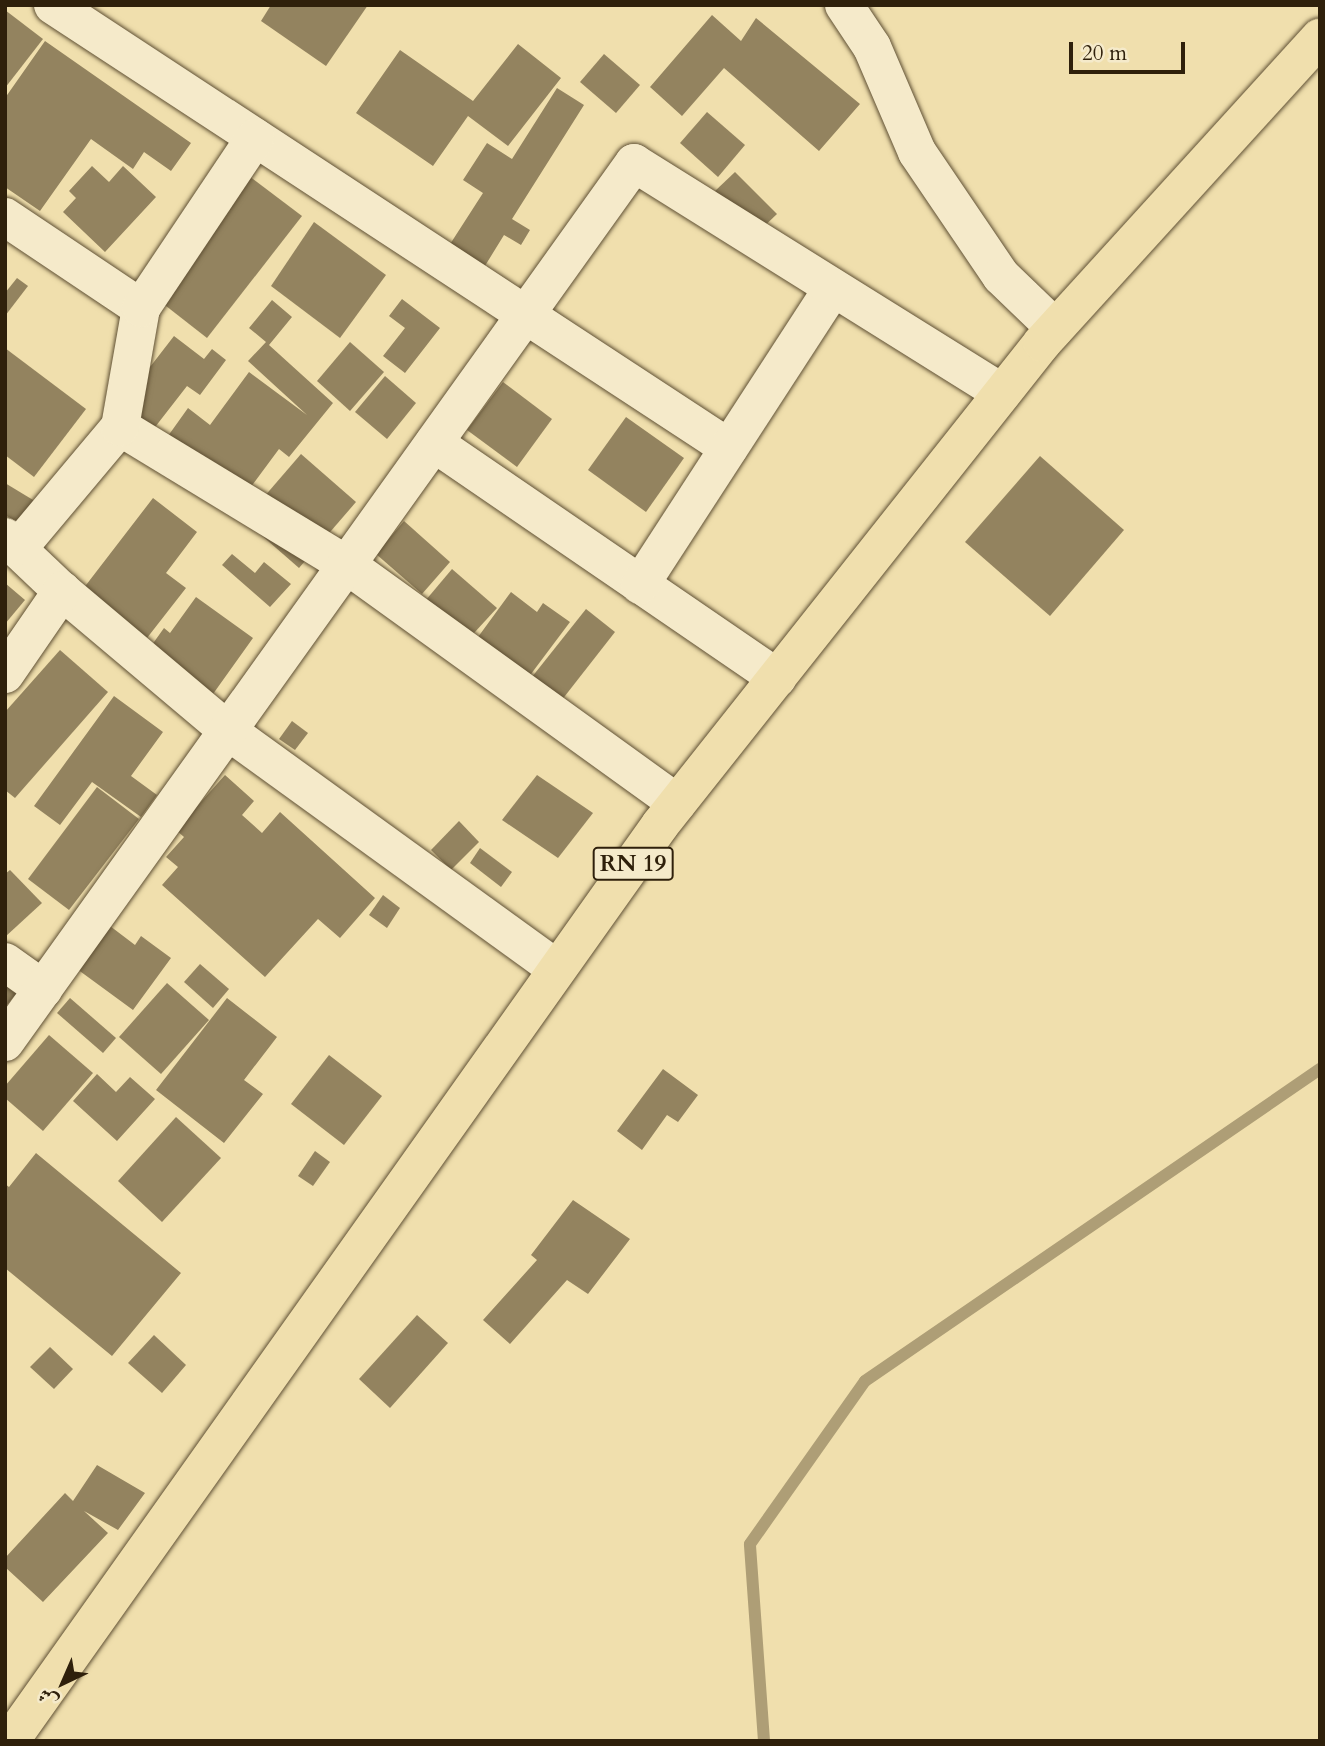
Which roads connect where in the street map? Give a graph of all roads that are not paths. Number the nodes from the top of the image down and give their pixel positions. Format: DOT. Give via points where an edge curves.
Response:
graph roads {
  1 [pos="53,5"];
  2 [pos="844,5"];
  3 [pos="1320,37"];
  4 [pos="256,138"];
  5 [pos="5,217"];
  6 [pos="833,288"];
  7 [pos="141,309"];
  8 [pos="526,314"];
  9 [pos="1055,328"];
  10 [pos="1002,393"];
  11 [pos="120,427"];
  12 [pos="434,443"];
  13 [pos="729,449"];
  14 [pos="13,541"];
  15 [pos="347,565"];
  16 [pos="640,585"];
  17 [pos="62,591"];
  18 [pos="5,674"];
  19 [pos="776,678"];
  20 [pos="228,730"];
  21 [pos="677,803"];
  22 [pos="5,962"];
  23 [pos="557,970"];
  24 [pos="43,989"];
  25 [pos="5,1042"];
  26 [pos="10,1741"];
  1 -- 4 [label="street"];
  2 -- 9 [label="street" via="872,47 917,152 1001,276"];
  3 -- 9 [label="main road, RN 19"];
  4 -- 7 [label="street"];
  4 -- 8 [label="street"];
  5 -- 7 [label="street"];
  6 -- 8 [label="street" via="634,163"];
  6 -- 10 [label="street"];
  6 -- 13 [label="street"];
  7 -- 11 [label="street"];
  8 -- 12 [label="street"];
  8 -- 13 [label="street"];
  9 -- 10 [label="main road, RN 19"];
  10 -- 19 [label="main road, RN 19"];
  11 -- 14 [label="street"];
  11 -- 15 [label="street"];
  12 -- 15 [label="street"];
  12 -- 16 [label="street"];
  13 -- 16 [label="street"];
  14 -- 17 [label="street"];
  15 -- 20 [label="street"];
  15 -- 21 [label="street"];
  16 -- 19 [label="street"];
  17 -- 18 [label="street"];
  17 -- 20 [label="street"];
  19 -- 21 [label="main road, RN 19"];
  20 -- 23 [label="street"];
  20 -- 24 [label="street"];
  21 -- 23 [label="main road, RN 19"];
  22 -- 24 [label="street"];
  23 -- 26 [label="main road, RN 19"];
  24 -- 25 [label="street"];
}
